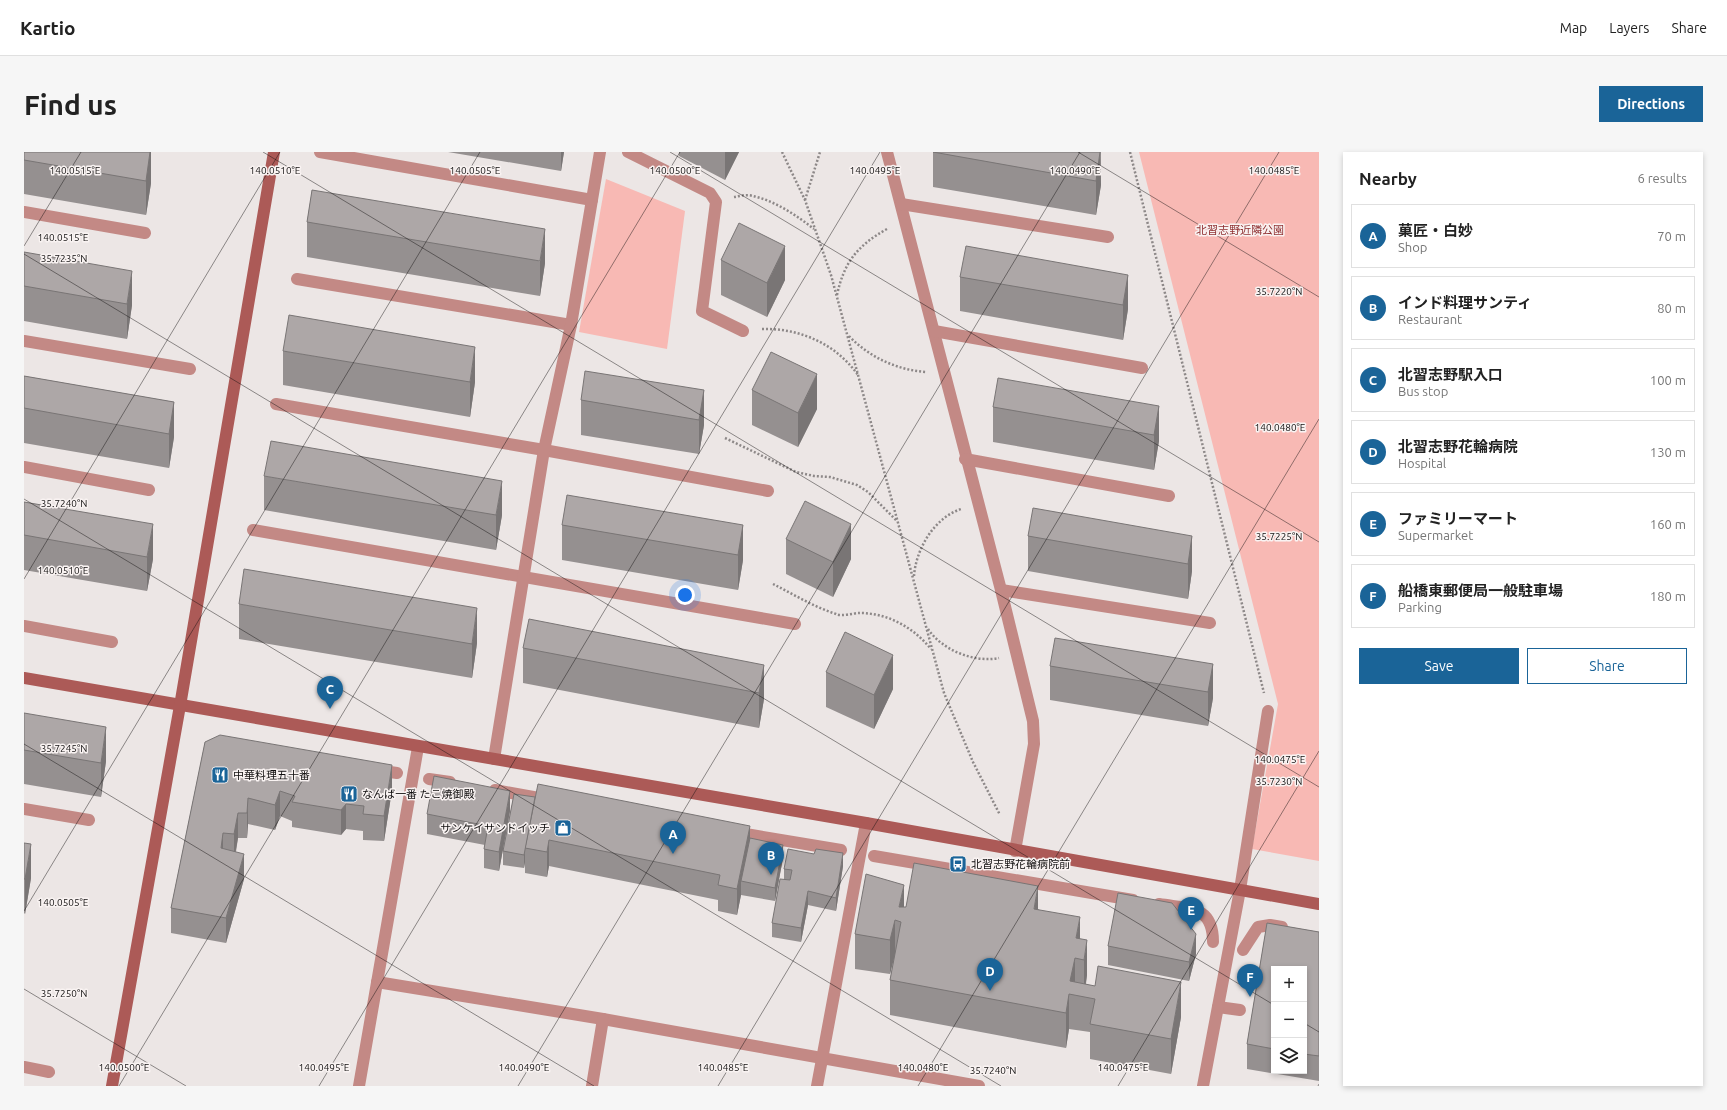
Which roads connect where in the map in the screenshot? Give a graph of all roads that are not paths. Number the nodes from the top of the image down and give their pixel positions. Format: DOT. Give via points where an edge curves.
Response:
graph roads {
  1 [pos="274,152"];
  2 [pos="320,152"];
  3 [pos="600,152"];
  4 [pos="628,152"];
  5 [pos="887,152"];
  6 [pos="592,200"];
  7 [pos="901,204"];
  8 [pos="24,212"];
  9 [pos="145,233"];
  10 [pos="1108,237"];
  11 [pos="297,279"];
  12 [pos="571,325"];
  13 [pos="743,331"];
  14 [pos="934,331"];
  15 [pos="24,341"];
  16 [pos="190,368"];
  17 [pos="1142,368"];
  18 [pos="276,404"];
  19 [pos="544,450"];
  20 [pos="965,459"];
  21 [pos="24,467"];
  22 [pos="149,490"];
  23 [pos="768,491"];
  24 [pos="1170,496"];
  25 [pos="253,530"];
  26 [pos="525,576"];
  27 [pos="1001,590"];
  28 [pos="795,624"];
  29 [pos="1210,624"];
  30 [pos="24,626"];
  31 [pos="112,642"];
  32 [pos="24,678"];
  33 [pos="180,705"];
  34 [pos="1268,711"];
  35 [pos="418,747"];
  36 [pos="494,759"];
  37 [pos="366,768"];
  38 [pos="397,773"];
  39 [pos="429,779"];
  40 [pos="460,784"];
  41 [pos="484,788"];
  42 [pos="561,802"];
  43 [pos="24,808"];
  44 [pos="89,820"];
  45 [pos="866,823"];
  46 [pos="724,830"];
  47 [pos="841,850"];
  48 [pos="1015,851"];
  49 [pos="874,856"];
  50 [pos="1240,890"];
  51 [pos="1319,904"];
  52 [pos="1291,929"];
  53 [pos="1213,942"];
  54 [pos="1243,950"];
  55 [pos="378,982"];
  56 [pos="1218,1007"];
  57 [pos="1240,1010"];
  58 [pos="603,1019"];
  59 [pos="821,1058"];
  60 [pos="24,1067"];
  61 [pos="49,1072"];
  62 [pos="112,1086"];
  63 [pos="359,1086"];
  64 [pos="592,1086"];
  65 [pos="817,1086"];
  66 [pos="979,1086"];
  67 [pos="1203,1086"];
  1 -- 33 [label="street"];
  2 -- 6 [label="street"];
  3 -- 6 [label="street"];
  4 -- 13 [label="street" via="710,193 716,202 702,310"];
  5 -- 7 [label="street"];
  6 -- 12 [label="street"];
  7 -- 10 [label="street"];
  7 -- 14 [label="street"];
  8 -- 9 [label="street"];
  11 -- 12 [label="street"];
  12 -- 19 [label="street"];
  14 -- 17 [label="street"];
  14 -- 20 [label="street"];
  15 -- 16 [label="street"];
  18 -- 19 [label="street"];
  19 -- 23 [label="street"];
  19 -- 26 [label="street"];
  20 -- 24 [label="street"];
  20 -- 27 [label="street"];
  21 -- 22 [label="street"];
  25 -- 26 [label="street"];
  26 -- 28 [label="street"];
  26 -- 36 [label="street"];
  27 -- 29 [label="street"];
  27 -- 48 [label="street" via="1033,721 1034,744"];
  30 -- 31 [label="street"];
  32 -- 33 [label="street"];
  33 -- 35 [label="street"];
  33 -- 62 [label="street"];
  34 -- 50 [label="street"];
  35 -- 36 [label="street"];
  35 -- 55 [label="street"];
  36 -- 45 [label="street"];
  37 -- 38 [label="street"];
  39 -- 40 [label="street"];
  41 -- 42 [label="street"];
  43 -- 44 [label="street"];
  45 -- 48 [label="street"];
  45 -- 59 [label="street"];
  46 -- 47 [label="street"];
  48 -- 50 [label="street"];
  49 -- 53 [label="street" via="1198,911 1208,918 1213,930"];
  50 -- 51 [label="street"];
  50 -- 56 [label="street"];
  52 -- 54 [label="street" via="1270,925 1258,927"];
  55 -- 58 [label="street"];
  55 -- 63 [label="street"];
  56 -- 57 [label="street"];
  56 -- 67 [label="street"];
  58 -- 59 [label="street"];
  58 -- 64 [label="street"];
  59 -- 65 [label="street"];
  59 -- 66 [label="street"];
  60 -- 61 [label="street"];
}
